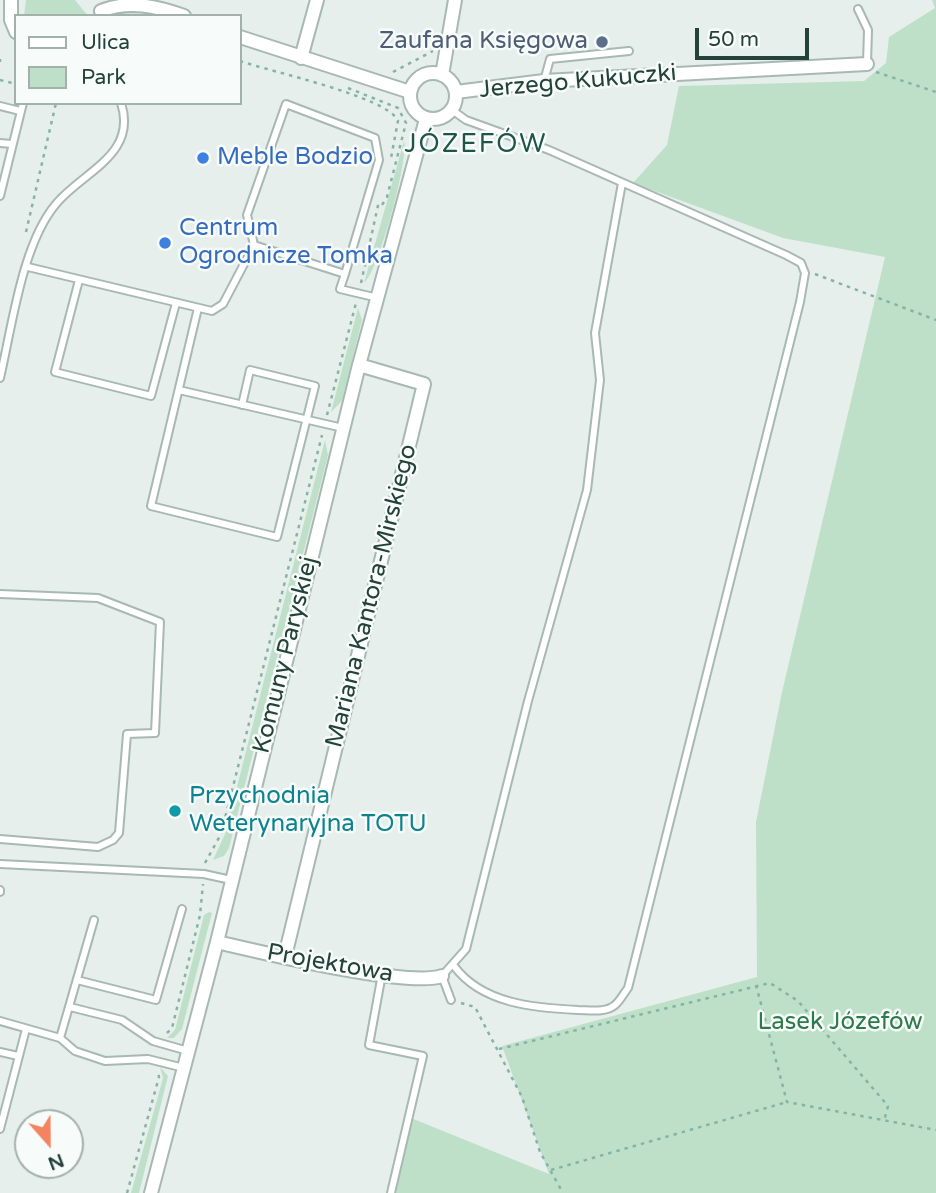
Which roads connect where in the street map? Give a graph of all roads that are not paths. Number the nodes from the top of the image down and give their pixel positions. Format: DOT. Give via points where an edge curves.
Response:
graph roads {
  1 [pos="11,0"];
  2 [pos="317,0"];
  3 [pos="455,0"];
  4 [pos="164,4"];
  5 [pos="99,9"];
  6 [pos="858,9"];
  7 [pos="181,14"];
  8 [pos="14,27"];
  9 [pos="242,38"];
  10 [pos="629,51"];
  11 [pos="301,58"];
  12 [pos="867,64"];
  13 [pos="442,75"];
  14 [pos="544,81"];
  15 [pos="410,92"];
  16 [pos="456,92"];
  17 [pos="22,105"];
  18 [pos="121,105"];
  19 [pos="0,106"];
  20 [pos="452,110"];
  21 [pos="20,111"];
  22 [pos="426,119"];
  23 [pos="0,143"];
  24 [pos="12,144"];
  25 [pos="622,183"];
  26 [pos="0,196"];
  27 [pos="254,245"];
  28 [pos="27,267"];
  29 [pos="345,274"];
  30 [pos="79,280"];
  31 [pos="379,298"];
  32 [pos="176,303"];
  33 [pos="198,308"];
  34 [pos="359,365"];
  35 [pos="0,378"];
  36 [pos="179,390"];
  37 [pos="242,405"];
  38 [pos="306,420"];
  39 [pos="343,428"];
  40 [pos="0,594"];
  41 [pos="0,839"];
  42 [pos="0,864"];
  43 [pos="231,880"];
  44 [pos="182,909"];
  45 [pos="94,920"];
  46 [pos="217,942"];
  47 [pos="285,957"];
  48 [pos="454,966"];
  49 [pos="382,974"];
  50 [pos="443,976"];
  51 [pos="78,980"];
  52 [pos="451,1000"];
  53 [pos="70,1007"];
  54 [pos="0,1021"];
  55 [pos="26,1029"];
  56 [pos="60,1038"];
  57 [pos="188,1051"];
  58 [pos="0,1052"];
  59 [pos="18,1056"];
  60 [pos="184,1068"];
  61 [pos="3,1109"];
  62 [pos="0,1129"];
  63 [pos="151,1193"];
  64 [pos="390,1193"];
  1 -- 8 [label="street"];
  2 -- 11 [label="street"];
  3 -- 13 [label="street"];
  4 -- 5 [label="street"];
  4 -- 7 [label="street"];
  6 -- 12 [label="lane" via="868,30"];
  9 -- 11 [label="street"];
  10 -- 14 [label="lane" via="550,59"];
  11 -- 15 [label="street"];
  12 -- 14 [label="street, Jerzego Kukuczki"];
  13 -- 15 [label="street" via="422,75"];
  13 -- 16 [label="street"];
  14 -- 16 [label="street, Jerzego Kukuczki"];
  15 -- 22 [label="street" via="411,105"];
  16 -- 20 [label="street"];
  17 -- 21 [label="lane"];
  18 -- 28 [label="lane" via="124,127 114,152 56,203"];
  19 -- 21 [label="lane"];
  20 -- 22 [label="street" via="440,119"];
  20 -- 25 [label="lane" via="466,120"];
  21 -- 24 [label="lane"];
  22 -- 31 [label="street, Komuny Paryskiej"];
  23 -- 24 [label="lane"];
  24 -- 26 [label="lane"];
  25 -- 48 [label="lane" via="595,333 600,380 587,490 466,949"];
  25 -- 48 [label="lane" via="801,263 805,273 800,302 628,988 614,1007 599,1011 551,1008 513,1003 474,987"];
  27 -- 29 [label="lane"];
  27 -- 29 [label="lane" via="247,215 286,104 375,138 379,160"];
  27 -- 33 [label="lane" via="223,304 212,311"];
  28 -- 30 [label="lane"];
  28 -- 35 [label="lane"];
  29 -- 31 [label="lane" via="340,289"];
  30 -- 32 [label="lane"];
  30 -- 32 [label="lane" via="55,372 151,396"];
  31 -- 34 [label="street, Komuny Paryskiej"];
  32 -- 33 [label="lane"];
  33 -- 36 [label="lane"];
  34 -- 39 [label="street, Komuny Paryskiej"];
  34 -- 47 [label="street, Mariana Kantora-Mirskiego" via="424,384"];
  36 -- 37 [label="lane"];
  36 -- 38 [label="lane" via="151,506 277,537"];
  37 -- 38 [label="lane"];
  37 -- 38 [label="lane" via="250,370 263,373 315,386"];
  38 -- 39 [label="lane"];
  39 -- 43 [label="street, Komuny Paryskiej"];
  40 -- 41 [label="lane" via="99,598 160,622 155,733 127,734 119,833 98,847"];
  42 -- 43 [label="lane" via="204,874"];
  43 -- 46 [label="street, Komuny Paryskiej"];
  44 -- 51 [label="lane" via="156,1000"];
  45 -- 51 [label="lane"];
  46 -- 47 [label="street, Projektowa"];
  46 -- 57 [label="street, Komuny Paryskiej"];
  47 -- 49 [label="street, Projektowa"];
  48 -- 50 [label="lane"];
  49 -- 50 [label="street, Projektowa" via="420,980"];
  49 -- 64 [label="lane" via="369,1045 423,1056"];
  50 -- 52 [label="lane"];
  51 -- 53 [label="lane"];
  53 -- 56 [label="lane"];
  53 -- 57 [label="lane" via="122,1020 153,1041"];
  54 -- 55 [label="lane"];
  55 -- 56 [label="lane"];
  55 -- 59 [label="lane"];
  56 -- 60 [label="lane" via="75,1051 105,1062 148,1059"];
  57 -- 60 [label="street, Komuny Paryskiej"];
  58 -- 59 [label="lane"];
  59 -- 61 [label="lane"];
  60 -- 63 [label="street, Komuny Paryskiej"];
  61 -- 62 [label="lane"];
}
